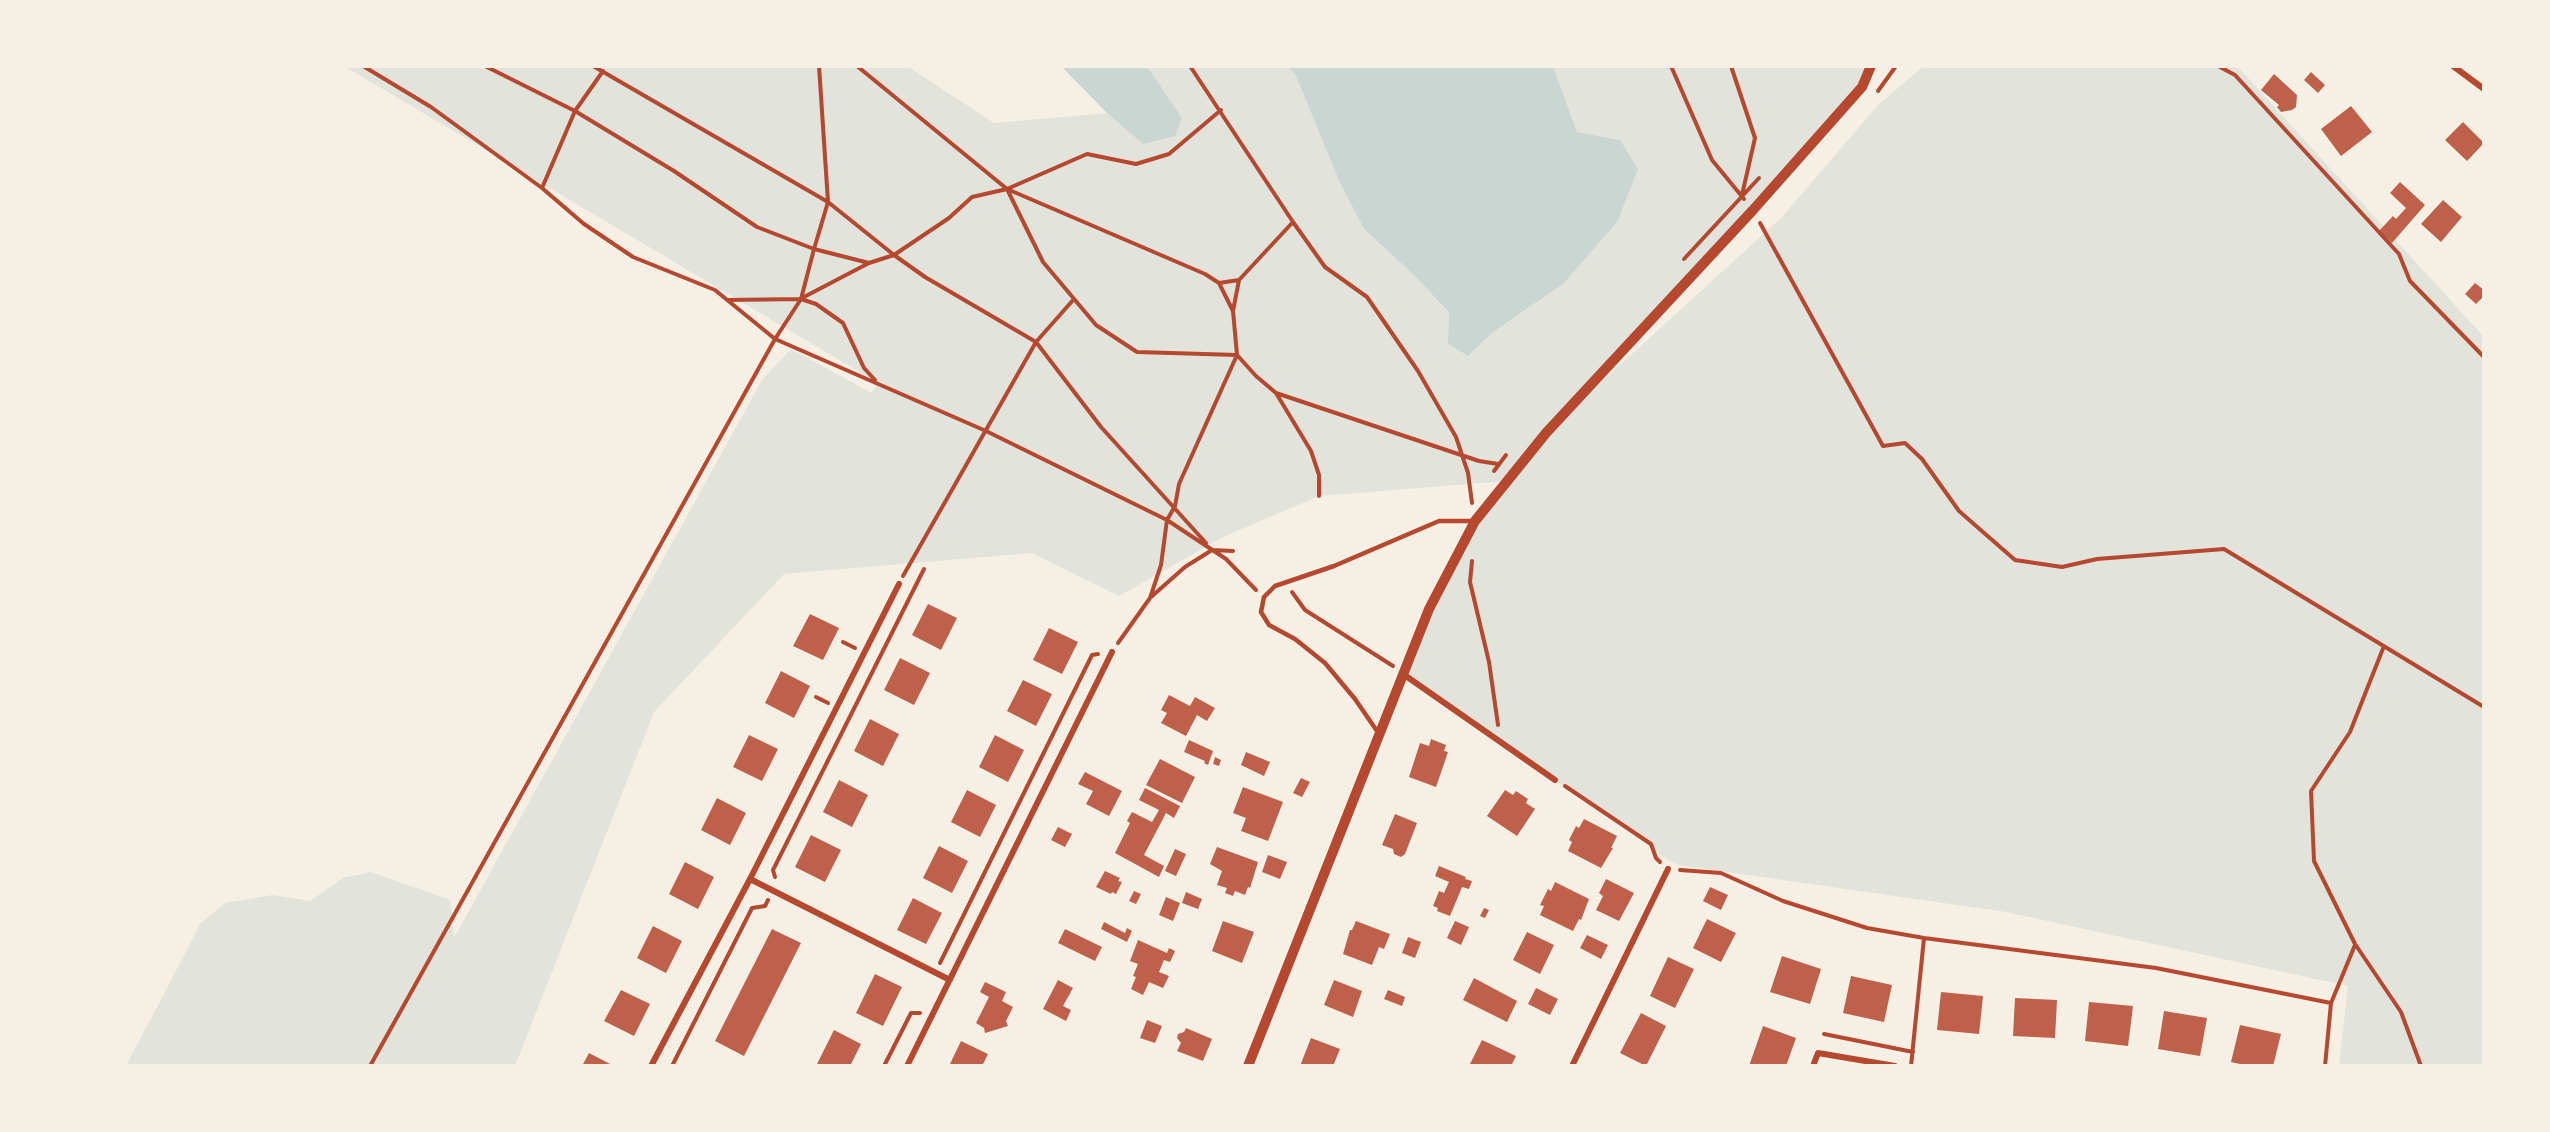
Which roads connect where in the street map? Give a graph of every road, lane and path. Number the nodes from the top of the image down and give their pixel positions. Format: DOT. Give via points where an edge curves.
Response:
graph roads {
  1 [pos="363,66"];
  2 [pos="484,66"];
  3 [pos="593,66"];
  4 [pos="819,66"];
  5 [pos="857,66"];
  6 [pos="1190,66"];
  7 [pos="1671,66"];
  8 [pos="1731,66"];
  9 [pos="1871,66"];
  10 [pos="2218,66"];
  11 [pos="2453,66"];
  12 [pos="603,71"];
  13 [pos="2484,89"];
  14 [pos="1221,110"];
  15 [pos="575,111"];
  16 [pos="543,188"];
  17 [pos="1007,189"];
  18 [pos="1742,196"];
  19 [pos="828,202"];
  20 [pos="1753,210"];
  21 [pos="1293,222"];
  22 [pos="814,249"];
  23 [pos="894,255"];
  24 [pos="868,263"];
  25 [pos="1239,280"];
  26 [pos="1219,283"];
  27 [pos="801,299"];
  28 [pos="1074,299"];
  29 [pos="728,300"];
  30 [pos="1233,311"];
  31 [pos="775,339"];
  32 [pos="1036,342"];
  33 [pos="1237,355"];
  34 [pos="2484,357"];
  35 [pos="878,383"];
  36 [pos="1276,393"];
  37 [pos="986,430"];
  38 [pos="1462,455"];
  39 [pos="1498,464"];
  40 [pos="1319,496"];
  41 [pos="1174,506"];
  42 [pos="1167,520"];
  43 [pos="1475,521"];
  44 [pos="1212,550"];
  45 [pos="1233,550"];
  46 [pos="1472,552"];
  47 [pos="924,569"];
  48 [pos="1286,583"];
  49 [pos="899,584"];
  50 [pos="1263,597"];
  51 [pos="1150,598"];
  52 [pos="2384,646"];
  53 [pos="1112,652"];
  54 [pos="1403,674"];
  55 [pos="2484,707"];
  56 [pos="1379,734"];
  57 [pos="1501,744"];
  58 [pos="1556,780"];
  59 [pos="1668,869"];
  60 [pos="750,879"];
  61 [pos="773,890"];
  62 [pos="1924,938"];
  63 [pos="2355,944"];
  64 [pos="936,972"];
  65 [pos="950,980"];
  66 [pos="2331,1003"];
  67 [pos="932,1014"];
  68 [pos="1824,1035"];
  69 [pos="1913,1052"];
  70 [pos="370,1066"];
  71 [pos="651,1066"];
  72 [pos="672,1066"];
  73 [pos="884,1066"];
  74 [pos="907,1066"];
  75 [pos="1248,1066"];
  76 [pos="1572,1066"];
  77 [pos="1813,1066"];
  78 [pos="1895,1066"];
  79 [pos="1911,1066"];
  80 [pos="2325,1066"];
  81 [pos="2421,1066"];
  1 -- 16 [label="path" via="431,107"];
  2 -- 15 [label="path"];
  3 -- 12 [label="path"];
  4 -- 19 [label="path"];
  5 -- 17 [label="path"];
  6 -- 14 [label="path"];
  7 -- 18 [label="path" via="1712,160"];
  8 -- 18 [label="path" via="1755,138"];
  9 -- 20 [label="street" via="1862,87"];
  10 -- 34 [label="path" via="2235,75 2399,254 2410,281"];
  11 -- 13 [label="street"];
  12 -- 15 [label="path"];
  12 -- 19 [label="path"];
  14 -- 17 [label="path" via="1169,154 1136,164 1087,154"];
  14 -- 21 [label="path"];
  15 -- 16 [label="path"];
  15 -- 22 [label="path" via="757,227"];
  16 -- 29 [label="path" via="584,224 633,257 715,290"];
  17 -- 23 [label="path" via="972,197 949,218"];
  17 -- 26 [label="path"];
  17 -- 28 [label="path" via="1043,262"];
  18 -- 20 [label="path"];
  19 -- 22 [label="path"];
  19 -- 23 [label="path"];
  20 -- 43 [label="street" via="1546,433"];
  20 -- 52 [label="path" via="1883,446 1905,443 1922,459 1959,511 2015,560 2062,567 2097,559 2224,549"];
  21 -- 25 [label="path"];
  21 -- 38 [label="path" via="1325,267 1367,297 1418,371 1456,436"];
  22 -- 24 [label="path"];
  22 -- 27 [label="path"];
  23 -- 24 [label="path"];
  23 -- 32 [label="path"];
  24 -- 27 [label="path"];
  25 -- 26 [label="path"];
  25 -- 30 [label="path"];
  26 -- 30 [label="path"];
  27 -- 29 [label="path"];
  27 -- 31 [label="path"];
  27 -- 35 [label="path" via="816,304 843,323 864,368"];
  28 -- 32 [label="path"];
  28 -- 33 [label="path" via="1096,326 1137,352"];
  29 -- 31 [label="path"];
  30 -- 33 [label="path"];
  31 -- 35 [label="path"];
  31 -- 70 [label="path"];
  32 -- 37 [label="path"];
  32 -- 41 [label="path" via="1101,427"];
  33 -- 36 [label="path"];
  33 -- 41 [label="path" via="1179,484"];
  35 -- 37 [label="path"];
  36 -- 38 [label="path"];
  36 -- 40 [label="path" via="1311,451 1319,475"];
  37 -- 42 [label="path"];
  37 -- 49 [label="path"];
  38 -- 39 [label="path"];
  38 -- 43 [label="path"];
  41 -- 42 [label="path"];
  41 -- 44 [label="path"];
  42 -- 44 [label="path"];
  42 -- 51 [label="path" via="1161,565"];
  43 -- 48 [label="lane" via="1439,521"];
  43 -- 54 [label="street" via="1429,609"];
  44 -- 45 [label="path"];
  44 -- 50 [label="path"];
  44 -- 51 [label="path" via="1185,567"];
  46 -- 57 [label="path" via="1470,582 1489,662"];
  47 -- 61 [label="path" via="773,870 777,884"];
  48 -- 50 [label="lane" via="1275,586"];
  48 -- 54 [label="path" via="1305,610"];
  49 -- 60 [label="street"];
  50 -- 56 [label="lane" via="1261,612 1269,625 1295,639 1325,663"];
  51 -- 53 [label="path"];
  52 -- 55 [label="path"];
  52 -- 63 [label="path" via="2350,732 2311,791 2314,861"];
  53 -- 64 [label="path" via="1092,655"];
  53 -- 65 [label="street"];
  54 -- 56 [label="street"];
  54 -- 57 [label="street"];
  56 -- 75 [label="street"];
  57 -- 58 [label="street"];
  58 -- 59 [label="path" via="1651,844 1656,858"];
  59 -- 62 [label="path" via="1721,873 1783,901 1867,928"];
  59 -- 76 [label="street"];
  60 -- 61 [label="street"];
  60 -- 71 [label="street"];
  61 -- 64 [label="street"];
  61 -- 72 [label="path" via="765,906 752,908"];
  62 -- 66 [label="path" via="2156,968"];
  62 -- 69 [label="path"];
  63 -- 66 [label="path"];
  63 -- 81 [label="path" via="2401,1012"];
  64 -- 65 [label="street"];
  65 -- 67 [label="street"];
  66 -- 80 [label="path"];
  67 -- 73 [label="path" via="910,1013"];
  67 -- 74 [label="street"];
  68 -- 69 [label="path"];
  69 -- 79 [label="path"];
  77 -- 78 [label="street" via="1818,1053"];
}
